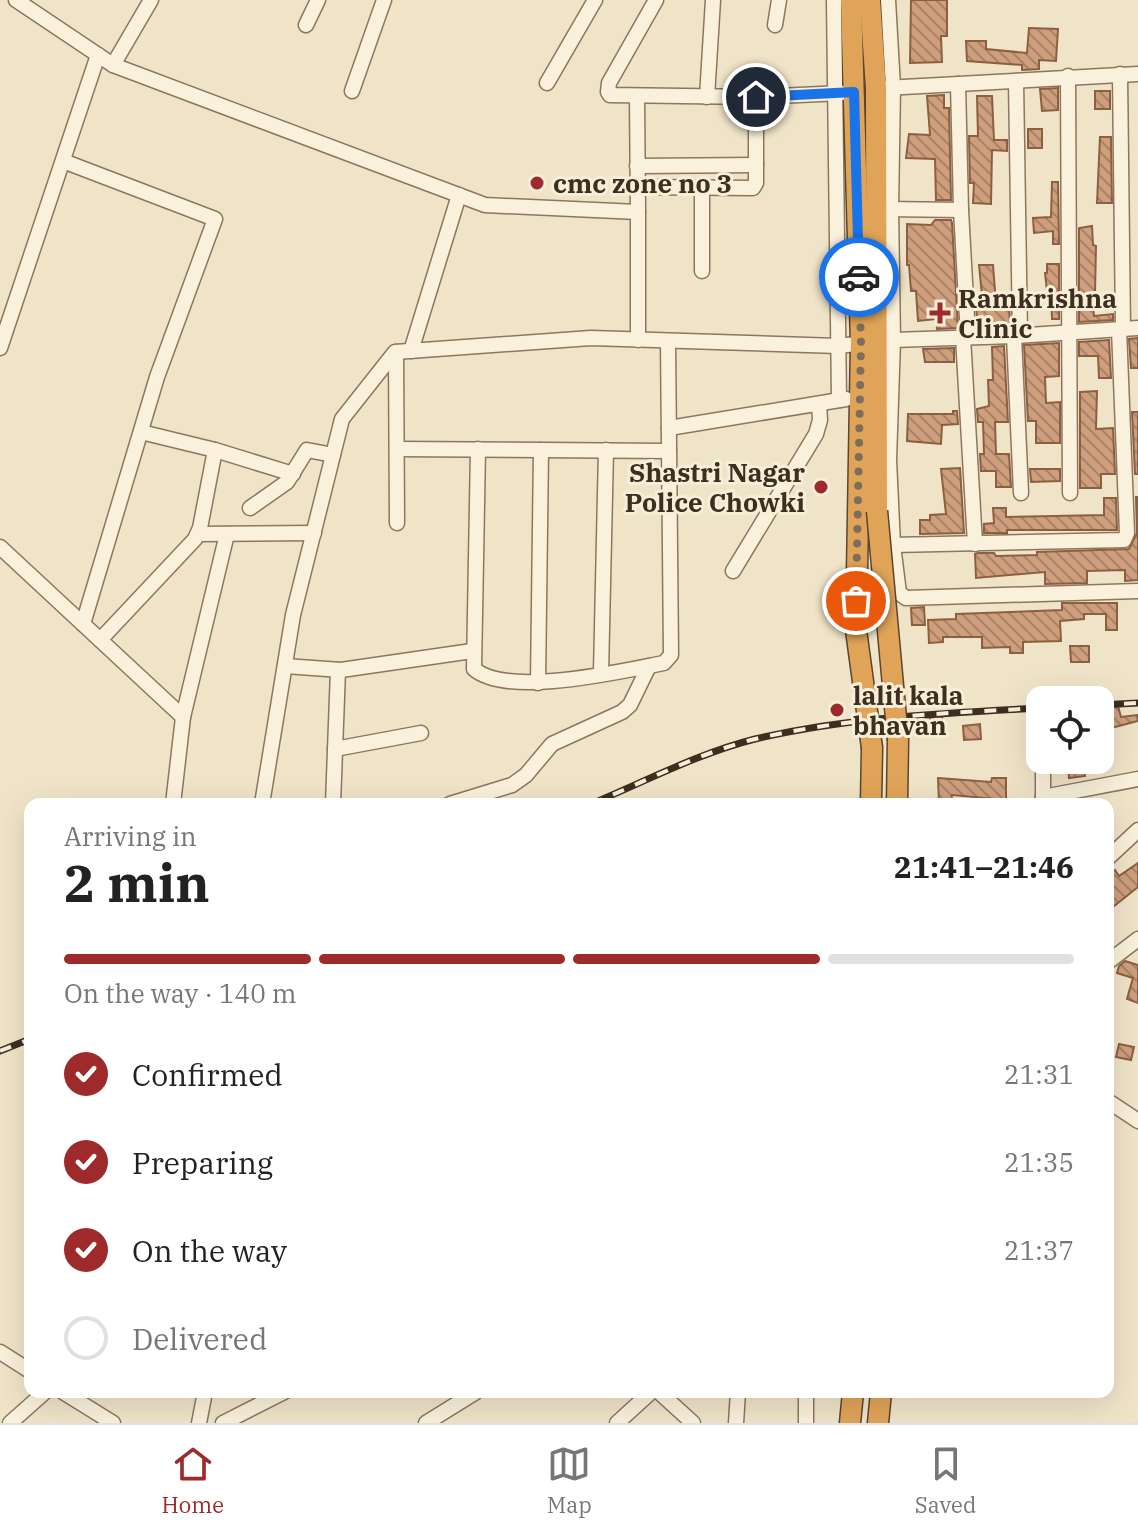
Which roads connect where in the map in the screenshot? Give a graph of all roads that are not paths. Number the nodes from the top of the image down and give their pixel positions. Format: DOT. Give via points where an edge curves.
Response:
graph roads {
  1 [pos="16,0"];
  2 [pos="151,0"];
  3 [pos="318,0"];
  4 [pos="384,0"];
  5 [pos="595,0"];
  6 [pos="656,0"];
  7 [pos="713,0"];
  8 [pos="779,0"];
  9 [pos="834,0"];
  10 [pos="851,0"];
  11 [pos="870,0"];
  12 [pos="888,0"];
  13 [pos="306,25"];
  14 [pos="775,25"];
  15 [pos="98,55"];
  16 [pos="113,65"];
  17 [pos="1120,74"];
  18 [pos="1138,74"];
  19 [pos="1068,76"];
  20 [pos="1016,81"];
  21 [pos="547,83"];
  22 [pos="958,84"];
  23 [pos="885,88"];
  24 [pos="352,91"];
  25 [pos="844,93"];
  26 [pos="637,97"];
  27 [pos="707,97"];
  28 [pos="756,97"];
  29 [pos="63,161"];
  30 [pos="756,165"];
  31 [pos="637,166"];
  32 [pos="638,187"];
  33 [pos="702,188"];
  34 [pos="459,195"];
  35 [pos="883,209"];
  36 [pos="961,210"];
  37 [pos="638,212"];
  38 [pos="702,271"];
  39 [pos="1127,329"];
  40 [pos="1070,333"];
  41 [pos="966,336"];
  42 [pos="1017,336"];
  43 [pos="638,340"];
  44 [pos="668,341"];
  45 [pos="877,342"];
  46 [pos="838,346"];
  47 [pos="0,348"];
  48 [pos="411,351"];
  49 [pos="396,352"];
  50 [pos="850,399"];
  51 [pos="819,404"];
  52 [pos="669,428"];
  53 [pos="141,432"];
  54 [pos="397,449"];
  55 [pos="478,449"];
  56 [pos="215,450"];
  57 [pos="541,450"];
  58 [pos="606,450"];
  59 [pos="669,451"];
  60 [pos="333,455"];
  61 [pos="293,474"];
  62 [pos="1021,493"];
  63 [pos="1070,493"];
  64 [pos="250,508"];
  65 [pos="397,523"];
  66 [pos="314,533"];
  67 [pos="198,534"];
  68 [pos="227,534"];
  69 [pos="975,544"];
  70 [pos="893,545"];
  71 [pos="0,547"];
  72 [pos="733,571"];
  73 [pos="1138,591"];
  74 [pos="83,624"];
  75 [pos="100,640"];
  76 [pos="472,651"];
  77 [pos="285,666"];
  78 [pos="649,666"];
  79 [pos="338,670"];
  80 [pos="601,673"];
  81 [pos="538,683"];
  82 [pos="183,717"];
  83 [pos="421,733"];
  84 [pos="335,749"];
  85 [pos="1043,774"];
  86 [pos="1138,779"];
  87 [pos="174,798"];
  88 [pos="263,798"];
  89 [pos="333,798"];
  90 [pos="470,798"];
  91 [pos="871,798"];
  92 [pos="897,798"];
  93 [pos="1043,798"];
  94 [pos="1056,798"];
  95 [pos="1138,830"];
  96 [pos="1114,852"];
  97 [pos="1138,939"];
  98 [pos="1114,957"];
  99 [pos="1114,1105"];
  100 [pos="1138,1121"];
  101 [pos="0,1352"];
  102 [pos="24,1367"];
  103 [pos="38,1398"];
  104 [pos="73,1398"];
  105 [pos="204,1398"];
  106 [pos="272,1398"];
  107 [pos="466,1398"];
  108 [pos="644,1398"];
  109 [pos="666,1398"];
  110 [pos="738,1398"];
  111 [pos="806,1398"];
  112 [pos="852,1398"];
  113 [pos="881,1398"];
  114 [pos="879,1422"];
  115 [pos="10,1423"];
  116 [pos="113,1423"];
  117 [pos="199,1423"];
  118 [pos="223,1423"];
  119 [pos="426,1423"];
  120 [pos="617,1423"];
  121 [pos="693,1423"];
  122 [pos="736,1423"];
  123 [pos="806,1423"];
  124 [pos="850,1423"];
  1 -- 15 [label="street"];
  2 -- 16 [label="street"];
  3 -- 13 [label="street"];
  4 -- 24 [label="street"];
  5 -- 21 [label="street"];
  6 -- 26 [label="street" via="607,88 615,97"];
  7 -- 27 [label="street"];
  8 -- 14 [label="street"];
  9 -- 25 [label="street"];
  10 -- 25 [label="highway"];
  11 -- 23 [label="highway"];
  12 -- 23 [label="street"];
  15 -- 16 [label="street"];
  15 -- 29 [label="street"];
  16 -- 34 [label="street"];
  17 -- 18 [label="street"];
  17 -- 19 [label="street"];
  17 -- 39 [label="street"];
  19 -- 20 [label="street"];
  19 -- 40 [label="street"];
  20 -- 22 [label="street"];
  20 -- 42 [label="street"];
  22 -- 23 [label="street"];
  22 -- 36 [label="street"];
  23 -- 35 [label="highway"];
  25 -- 28 [label="street"];
  25 -- 45 [label="highway"];
  25 -- 46 [label="street"];
  26 -- 27 [label="street"];
  26 -- 31 [label="street"];
  27 -- 28 [label="street"];
  28 -- 30 [label="street"];
  29 -- 47 [label="street"];
  29 -- 53 [label="street" via="215,219"];
  30 -- 31 [label="street"];
  30 -- 33 [label="street" via="753,188"];
  31 -- 32 [label="street"];
  32 -- 33 [label="street"];
  32 -- 37 [label="street"];
  33 -- 38 [label="street"];
  34 -- 37 [label="street" via="485,205"];
  34 -- 48 [label="street"];
  35 -- 36 [label="street"];
  35 -- 45 [label="highway"];
  36 -- 41 [label="street"];
  37 -- 43 [label="street"];
  39 -- 40 [label="street"];
  39 -- 69 [label="street" via="1124,540"];
  40 -- 42 [label="street"];
  40 -- 63 [label="street"];
  41 -- 42 [label="street"];
  41 -- 45 [label="street"];
  41 -- 69 [label="street"];
  42 -- 62 [label="street"];
  43 -- 44 [label="street"];
  43 -- 48 [label="street" via="591,338"];
  44 -- 46 [label="street"];
  44 -- 52 [label="street"];
  45 -- 46 [label="street"];
  45 -- 50 [label="highway"];
  45 -- 70 [label="street"];
  45 -- 92 [label="highway, bridge" via="877,511 898,740"];
  46 -- 50 [label="street"];
  48 -- 49 [label="street"];
  49 -- 54 [label="street"];
  49 -- 60 [label="street" via="342,419"];
  50 -- 51 [label="street"];
  50 -- 91 [label="highway, bridge" via="856,630 872,748"];
  51 -- 52 [label="street"];
  51 -- 72 [label="street" via="816,434"];
  52 -- 59 [label="street"];
  53 -- 56 [label="street"];
  53 -- 74 [label="street"];
  54 -- 55 [label="street"];
  54 -- 65 [label="street"];
  55 -- 57 [label="street"];
  55 -- 76 [label="street"];
  56 -- 61 [label="street"];
  56 -- 67 [label="street"];
  57 -- 58 [label="street"];
  57 -- 81 [label="street"];
  58 -- 59 [label="street"];
  58 -- 80 [label="street"];
  59 -- 78 [label="street" via="671,655 664,663"];
  60 -- 61 [label="street" via="307,450"];
  60 -- 66 [label="street"];
  61 -- 64 [label="street"];
  66 -- 68 [label="street"];
  66 -- 77 [label="street"];
  67 -- 68 [label="street"];
  67 -- 75 [label="street"];
  68 -- 82 [label="street"];
  69 -- 70 [label="street"];
  70 -- 73 [label="street" via="897,587 906,598"];
  71 -- 74 [label="street"];
  74 -- 75 [label="street"];
  75 -- 82 [label="street"];
  76 -- 79 [label="street"];
  76 -- 81 [label="street" via="478,673"];
  77 -- 79 [label="street"];
  77 -- 88 [label="street"];
  78 -- 80 [label="street"];
  78 -- 90 [label="street" via="622,712 552,744 512,785"];
  79 -- 84 [label="street"];
  80 -- 81 [label="street"];
  82 -- 87 [label="street"];
  83 -- 84 [label="street"];
  84 -- 89 [label="street"];
  85 -- 93 [label="street"];
  86 -- 94 [label="street"];
  95 -- 96 [label="street"];
  97 -- 98 [label="street"];
  99 -- 100 [label="street"];
  101 -- 102 [label="street"];
  103 -- 115 [label="street"];
  104 -- 116 [label="street"];
  105 -- 117 [label="street"];
  106 -- 118 [label="street"];
  107 -- 119 [label="street"];
  108 -- 120 [label="street"];
  109 -- 121 [label="street"];
  110 -- 122 [label="street"];
  111 -- 123 [label="street"];
  112 -- 124 [label="highway"];
  113 -- 114 [label="highway"];
}
